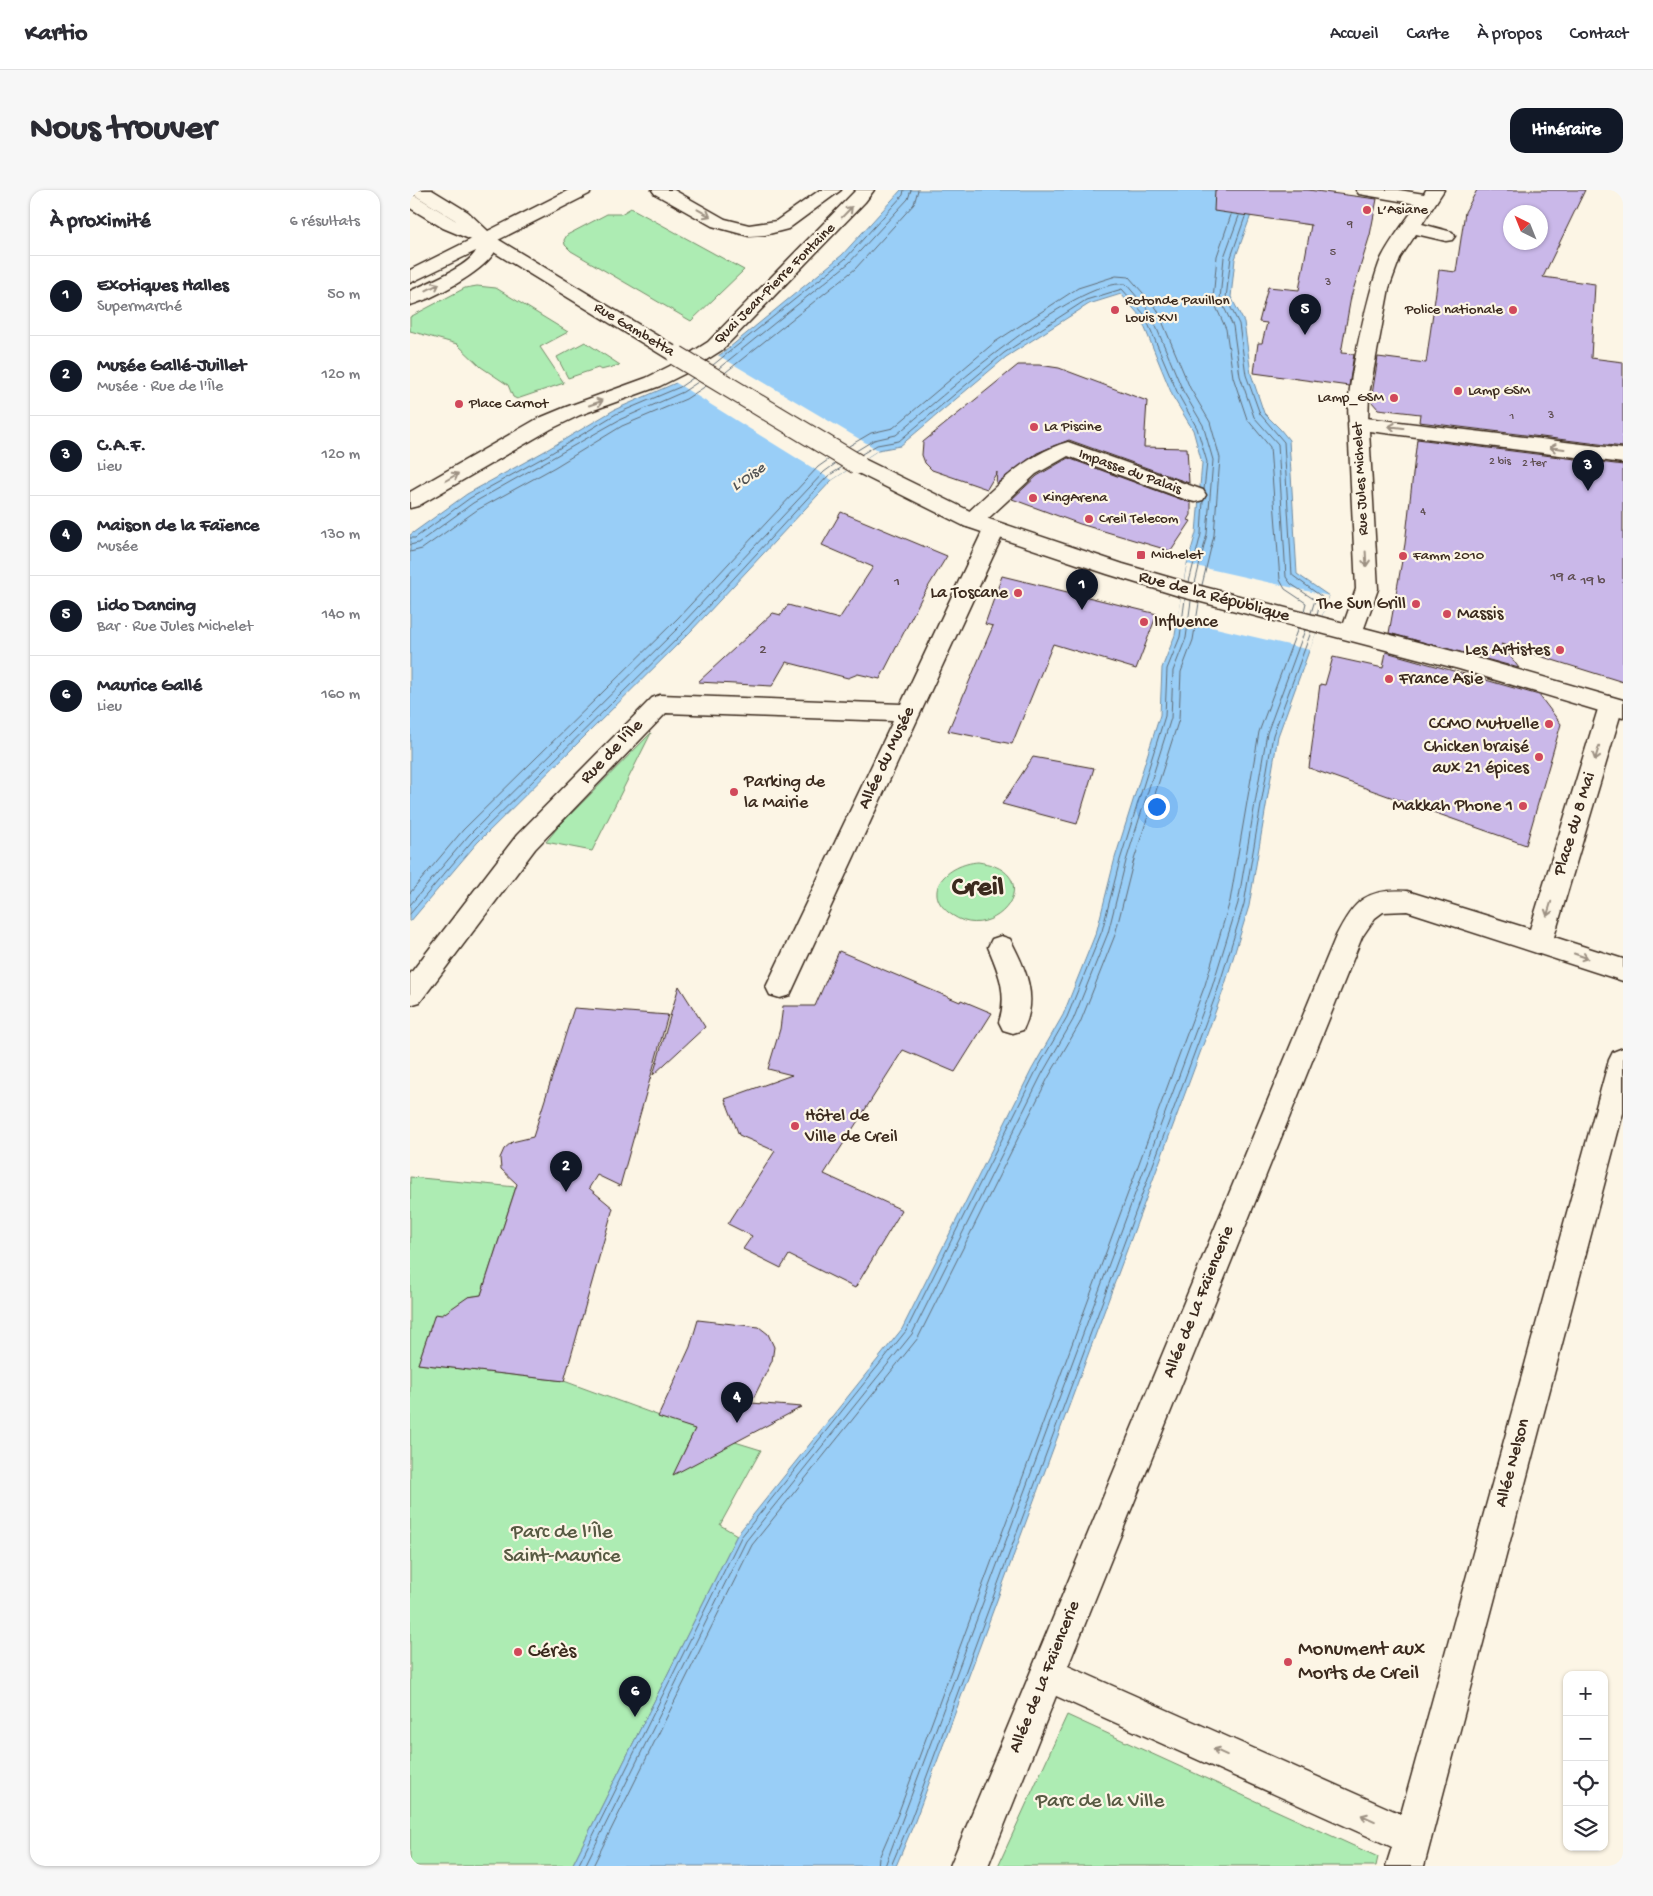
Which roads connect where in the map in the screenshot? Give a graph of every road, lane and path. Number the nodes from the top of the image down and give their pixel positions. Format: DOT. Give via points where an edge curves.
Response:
graph roads {
  1 [pos="419,190"];
  2 [pos="583,190"];
  3 [pos="661,190"];
  4 [pos="832,190"];
  5 [pos="865,190"];
  6 [pos="1365,190"];
  7 [pos="1432,195"];
  8 [pos="410,200"];
  9 [pos="1411,227"];
  10 [pos="1446,236"];
  11 [pos="485,240"];
  12 [pos="519,261"];
  13 [pos="456,275"];
  14 [pos="410,277"];
  15 [pos="410,299"];
  16 [pos="1358,422"];
  17 [pos="1623,456"];
  18 [pos="857,464"];
  19 [pos="1195,495"];
  20 [pos="410,501"];
  21 [pos="972,521"];
  22 [pos="994,530"];
  23 [pos="1351,633"];
  24 [pos="1619,710"];
  25 [pos="908,713"];
  26 [pos="1539,942"];
  27 [pos="1001,947"];
  28 [pos="1623,970"];
  29 [pos="780,987"];
  30 [pos="410,994"];
  31 [pos="1013,1022"];
  32 [pos="1623,1060"];
  33 [pos="1046,1674"];
  34 [pos="1409,1852"];
  35 [pos="969,1866"];
  1 -- 11 [label="street" via="466,219"];
  2 -- 11 [label="street"];
  3 -- 4 [label="street, one-way" via="729,227 750,231 782,225"];
  20 -- 5 [label="street, Quai Jean-Pierre Fontaine, one-way" via="551,421 653,382 715,346"];
  6 -- 7 [label="street"];
  7 -- 9 [label="street, Rue Jules Michelet"];
  8 -- 11 [label="street, Rue Gambetta" via="449,224"];
  9 -- 10 [label="street"];
  9 -- 16 [label="street, Rue Jules Michelet" via="1391,258 1376,302 1359,394"];
  11 -- 12 [label="street, Rue Gambetta"];
  11 -- 13 [label="street" via="481,258"];
  11 -- 14 [label="street"];
  12 -- 13 [label="street" via="487,262"];
  12 -- 18 [label="street, Rue Gambetta, bridge"];
  15 -- 13 [label="street, one-way"];
  17 -- 16 [label="street, one-way"];
  16 -- 23 [label="street, Rue Jules Michelet, one-way" via="1367,589"];
  18 -- 21 [label="street, Rue de la République"];
  19 -- 21 [label="street, Impasse du Palais" via="1068,449 1047,456 1029,469"];
  21 -- 22 [label="street, Rue de la République"];
  22 -- 23 [label="street, Rue de la République" via="1182,589"];
  22 -- 25 [label="street, Allée du Musée"];
  23 -- 24 [label="street, Rue de la République"];
  24 -- 26 [label="street, Place du 8 Mai, one-way"];
  25 -- 29 [label="street, Allée du Musée"];
  25 -- 30 [label="street, Rue de l'Île" via="660,704 526,842"];
  26 -- 28 [label="street, Allée de La Faïencerie, one-way"];
  26 -- 33 [label="street, Allée de La Faïencerie" via="1408,901 1378,901 1357,921"];
  27 -- 31 [label="street" via="1017,987 1018,1008"];
  32 -- 34 [label="street, Allée Nelson"];
  34 -- 33 [label="street, one-way"];
  33 -- 35 [label="street, Allée de La Faïencerie"];
}
